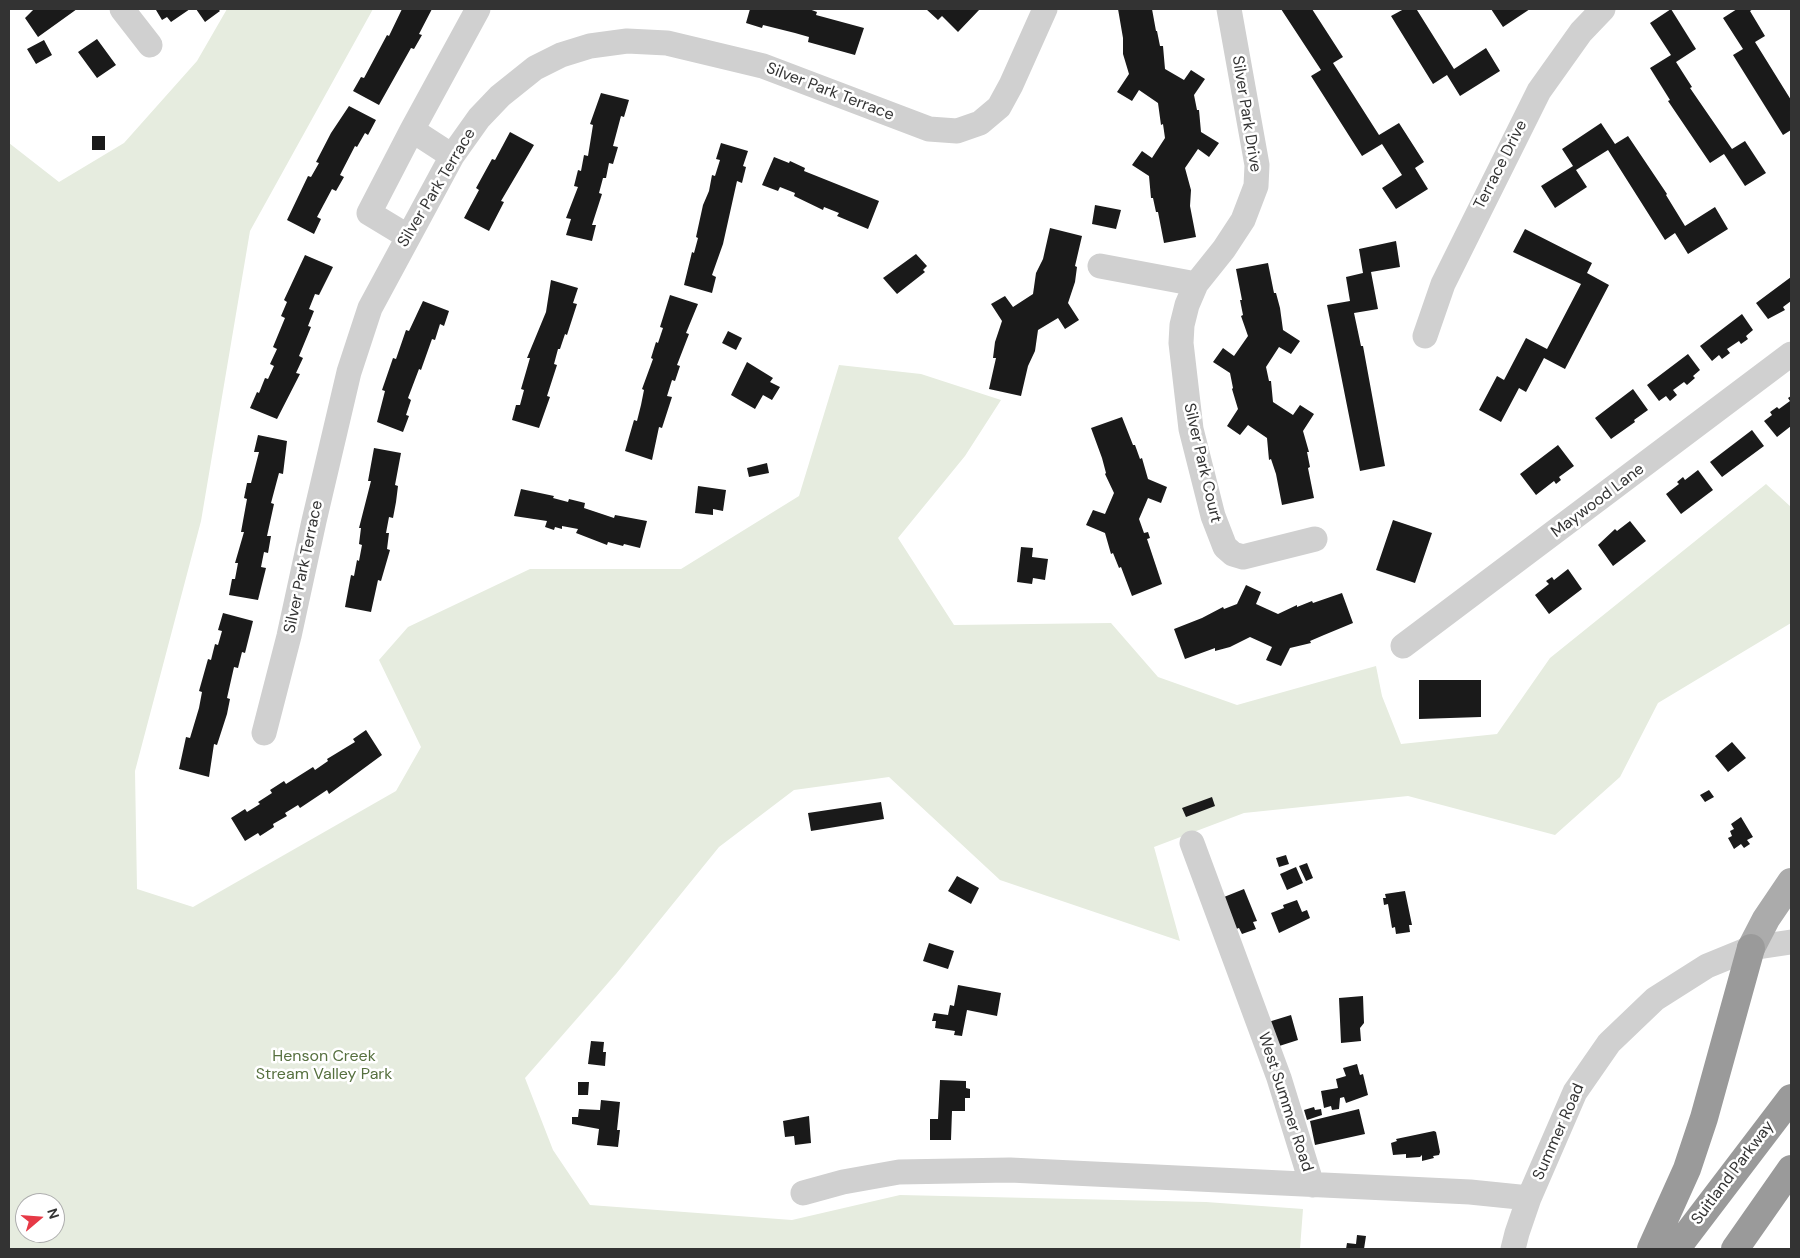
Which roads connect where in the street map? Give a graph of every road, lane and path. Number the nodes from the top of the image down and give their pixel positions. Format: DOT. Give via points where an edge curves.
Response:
graph roads {
  1 [pos="122,9"];
  2 [pos="478,9"];
  3 [pos="1045,9"];
  4 [pos="1229,9"];
  5 [pos="1603,9"];
  6 [pos="150,45"];
  7 [pos="412,130"];
  8 [pos="452,156"];
  9 [pos="407,236"];
  10 [pos="1100,266"];
  11 [pos="1196,284"];
  12 [pos="1425,336"];
  13 [pos="1791,354"];
  14 [pos="1315,539"];
  15 [pos="1403,646"];
  16 [pos="264,734"];
  17 [pos="1192,843"];
  18 [pos="1791,882"];
  19 [pos="1791,942"];
  20 [pos="1751,948"];
  21 [pos="1791,1098"];
  22 [pos="1791,1169"];
  23 [pos="1312,1185"];
  24 [pos="803,1193"];
  25 [pos="1791,1194"];
  26 [pos="1529,1198"];
  27 [pos="1513,1249"];
  28 [pos="1651,1249"];
  29 [pos="1676,1249"];
  30 [pos="1736,1249"];
  1 -- 6 [label="street"];
  2 -- 7 [label="street"];
  3 -- 8 [label="street, Silver Park Terrace" via="998,107 980,123 957,130 930,129 763,66 668,43 627,41 590,46 560,55 535,68 479,118"];
  4 -- 11 [label="street, Silver Park Drive" via="1257,165 1256,186 1235,233"];
  5 -- 12 [label="street, Terrace Drive" via="1581,32 1539,91 1436,298"];
  7 -- 8 [label="street"];
  7 -- 9 [label="street" via="369,213"];
  8 -- 9 [label="street, Silver Park Terrace"];
  9 -- 16 [label="street, Silver Park Terrace" via="370,308 349,372"];
  10 -- 11 [label="street"];
  11 -- 14 [label="street, Silver Park Court" via="1182,325 1185,387 1206,492 1225,547 1244,557"];
  13 -- 15 [label="street, Maywood Lane"];
  17 -- 23 [label="street, West Summer Road" via="1279,1078"];
  18 -- 20 [label="main road"];
  19 -- 20 [label="street, Summer Road"];
  20 -- 26 [label="street, Summer Road" via="1706,966 1672,987 1638,1013 1609,1043 1575,1092"];
  20 -- 28 [label="highway" via="1702,1126 1687,1169"];
  21 -- 29 [label="highway, Suitland Parkway"];
  22 -- 30 [label="highway"];
  23 -- 24 [label="street" via="1077,1172 950,1170 898,1172"];
  23 -- 26 [label="street, West Summer Road"];
  25 -- 30 [label="highway" via="1780,1209"];
  26 -- 27 [label="street, Summer Road"];
}
